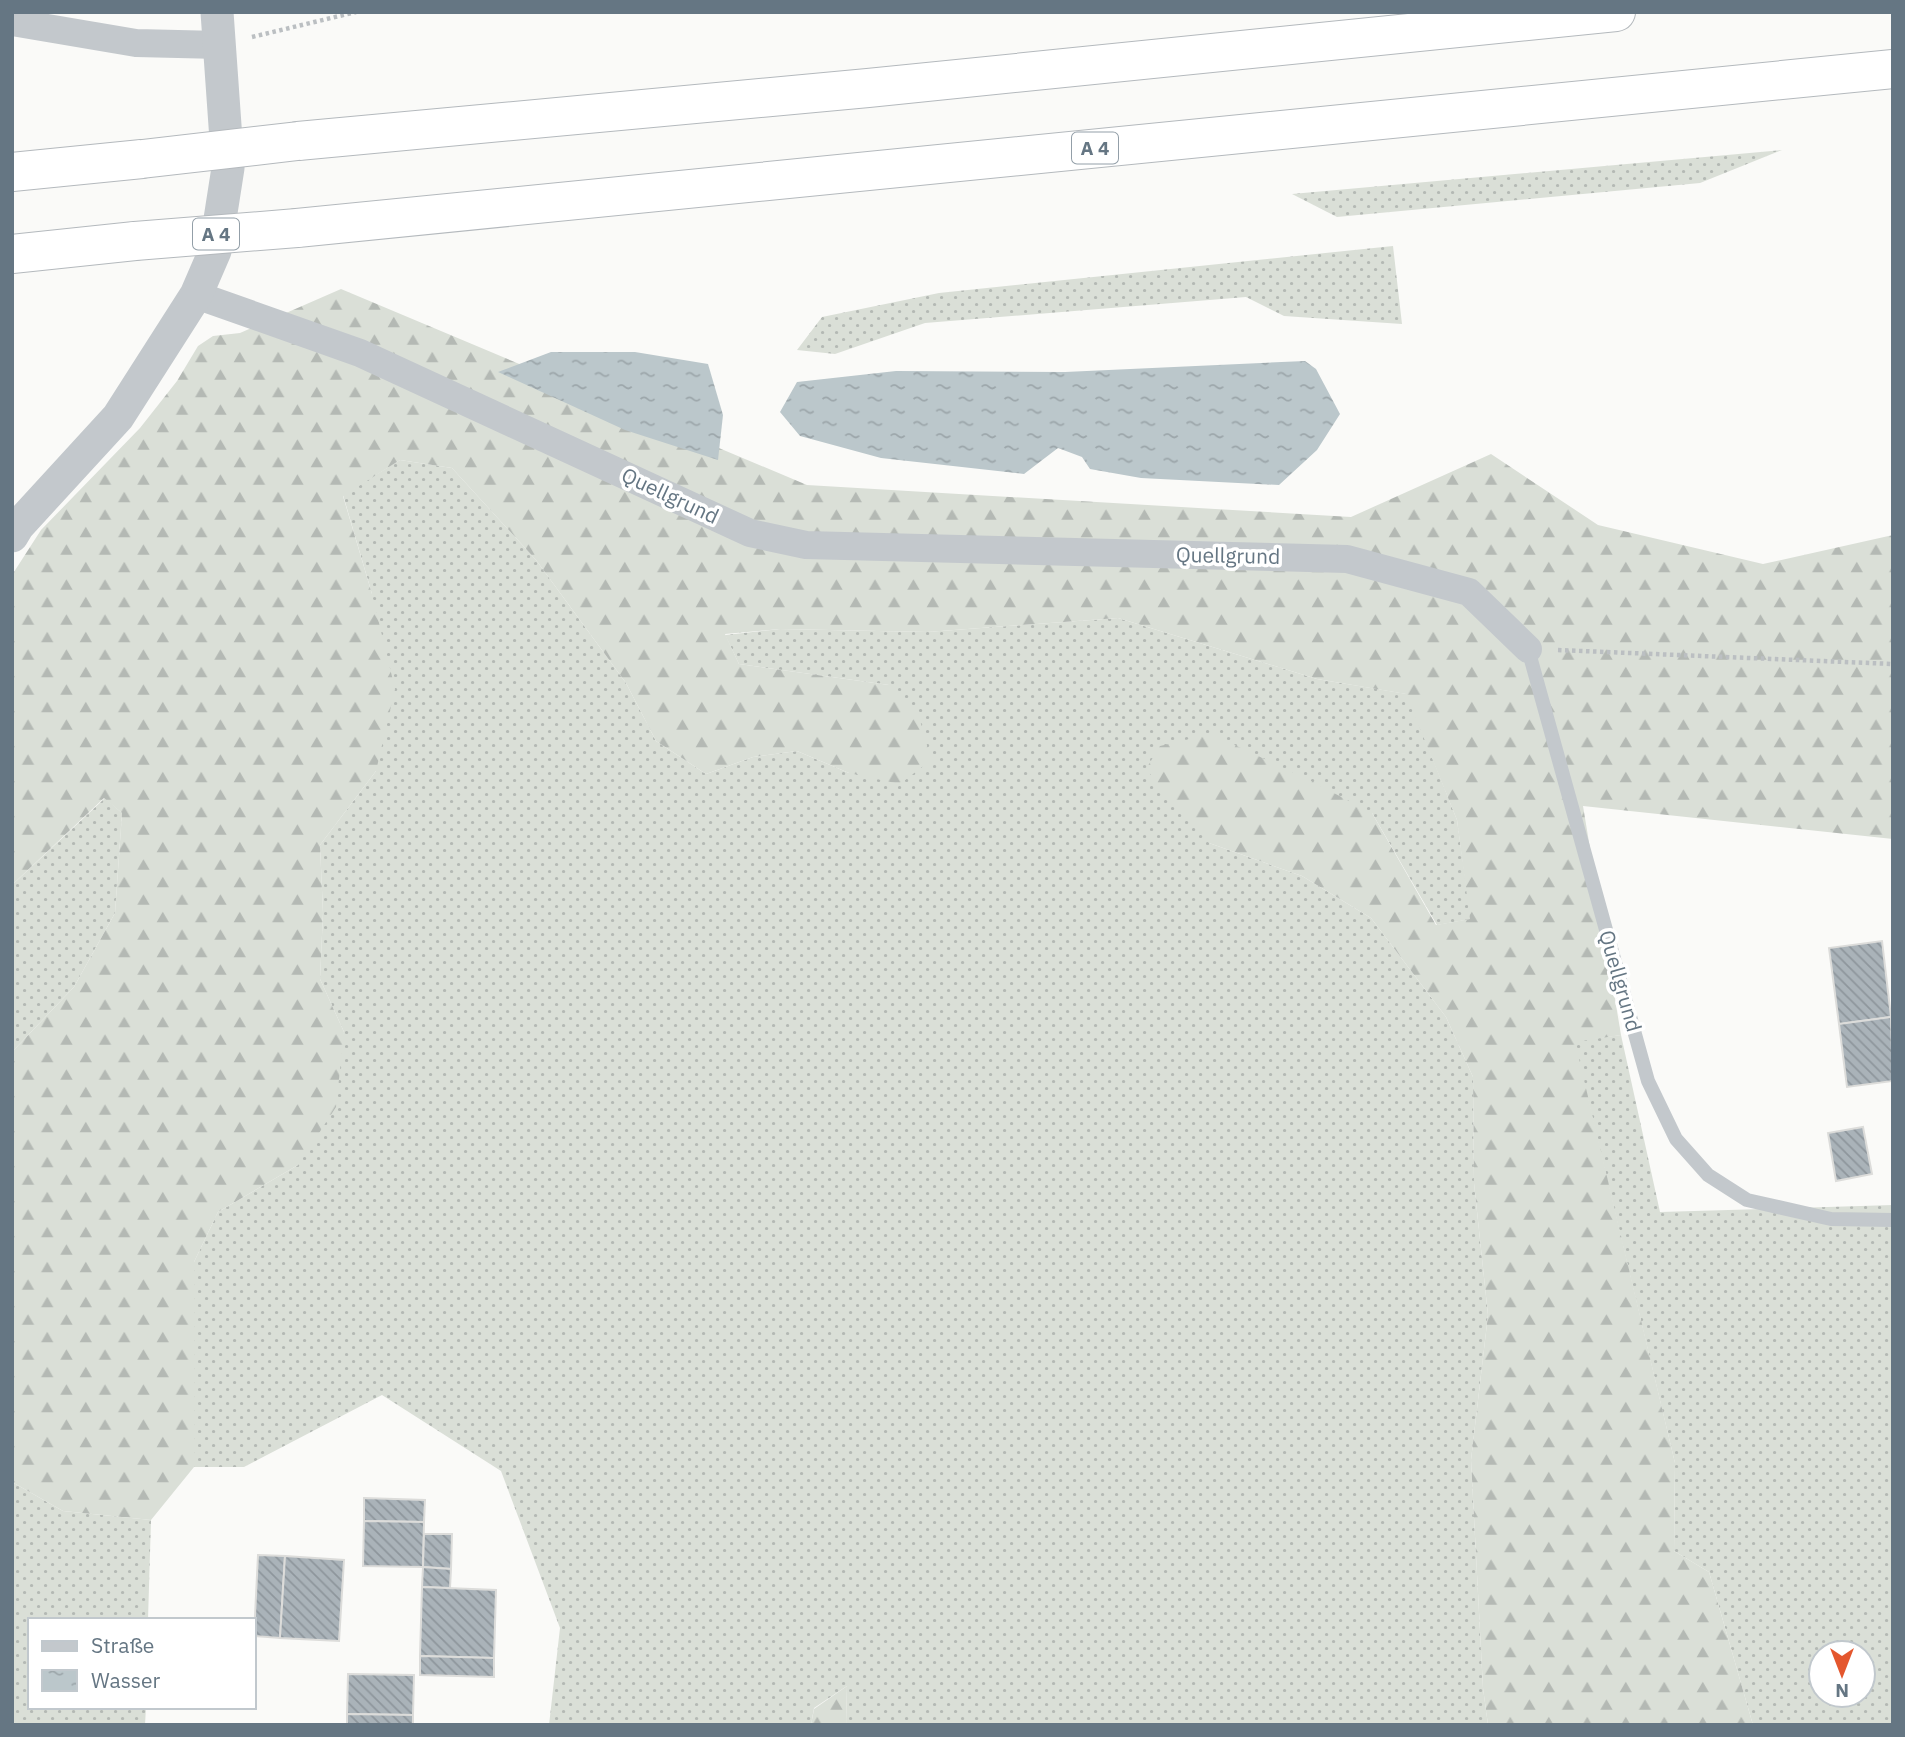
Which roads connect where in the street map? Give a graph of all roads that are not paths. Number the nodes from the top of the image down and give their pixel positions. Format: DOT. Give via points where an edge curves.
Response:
graph roads {
  1 [pos="217,12"];
  2 [pos="1616,12"];
  3 [pos="12,22"];
  4 [pos="220,45"];
  5 [pos="1893,69"];
  6 [pos="12,172"];
  7 [pos="12,254"];
  8 [pos="196,295"];
  9 [pos="12,536"];
  10 [pos="1528,649"];
  11 [pos="1893,1220"];
  1 -- 4 [label="street"];
  2 -- 6 [label="highway, bridge"];
  3 -- 4 [label="street" via="136,43"];
  4 -- 8 [label="street" via="228,168 215,251"];
  5 -- 7 [label="highway, A 4, bridge"];
  8 -- 9 [label="street" via="118,417"];
  8 -- 10 [label="street, Quellgrund" via="360,353 750,533 806,545 1347,559 1469,592"];
  10 -- 11 [label="lane, Quellgrund" via="1648,1081 1676,1139 1708,1175 1747,1200 1831,1219"];
}
